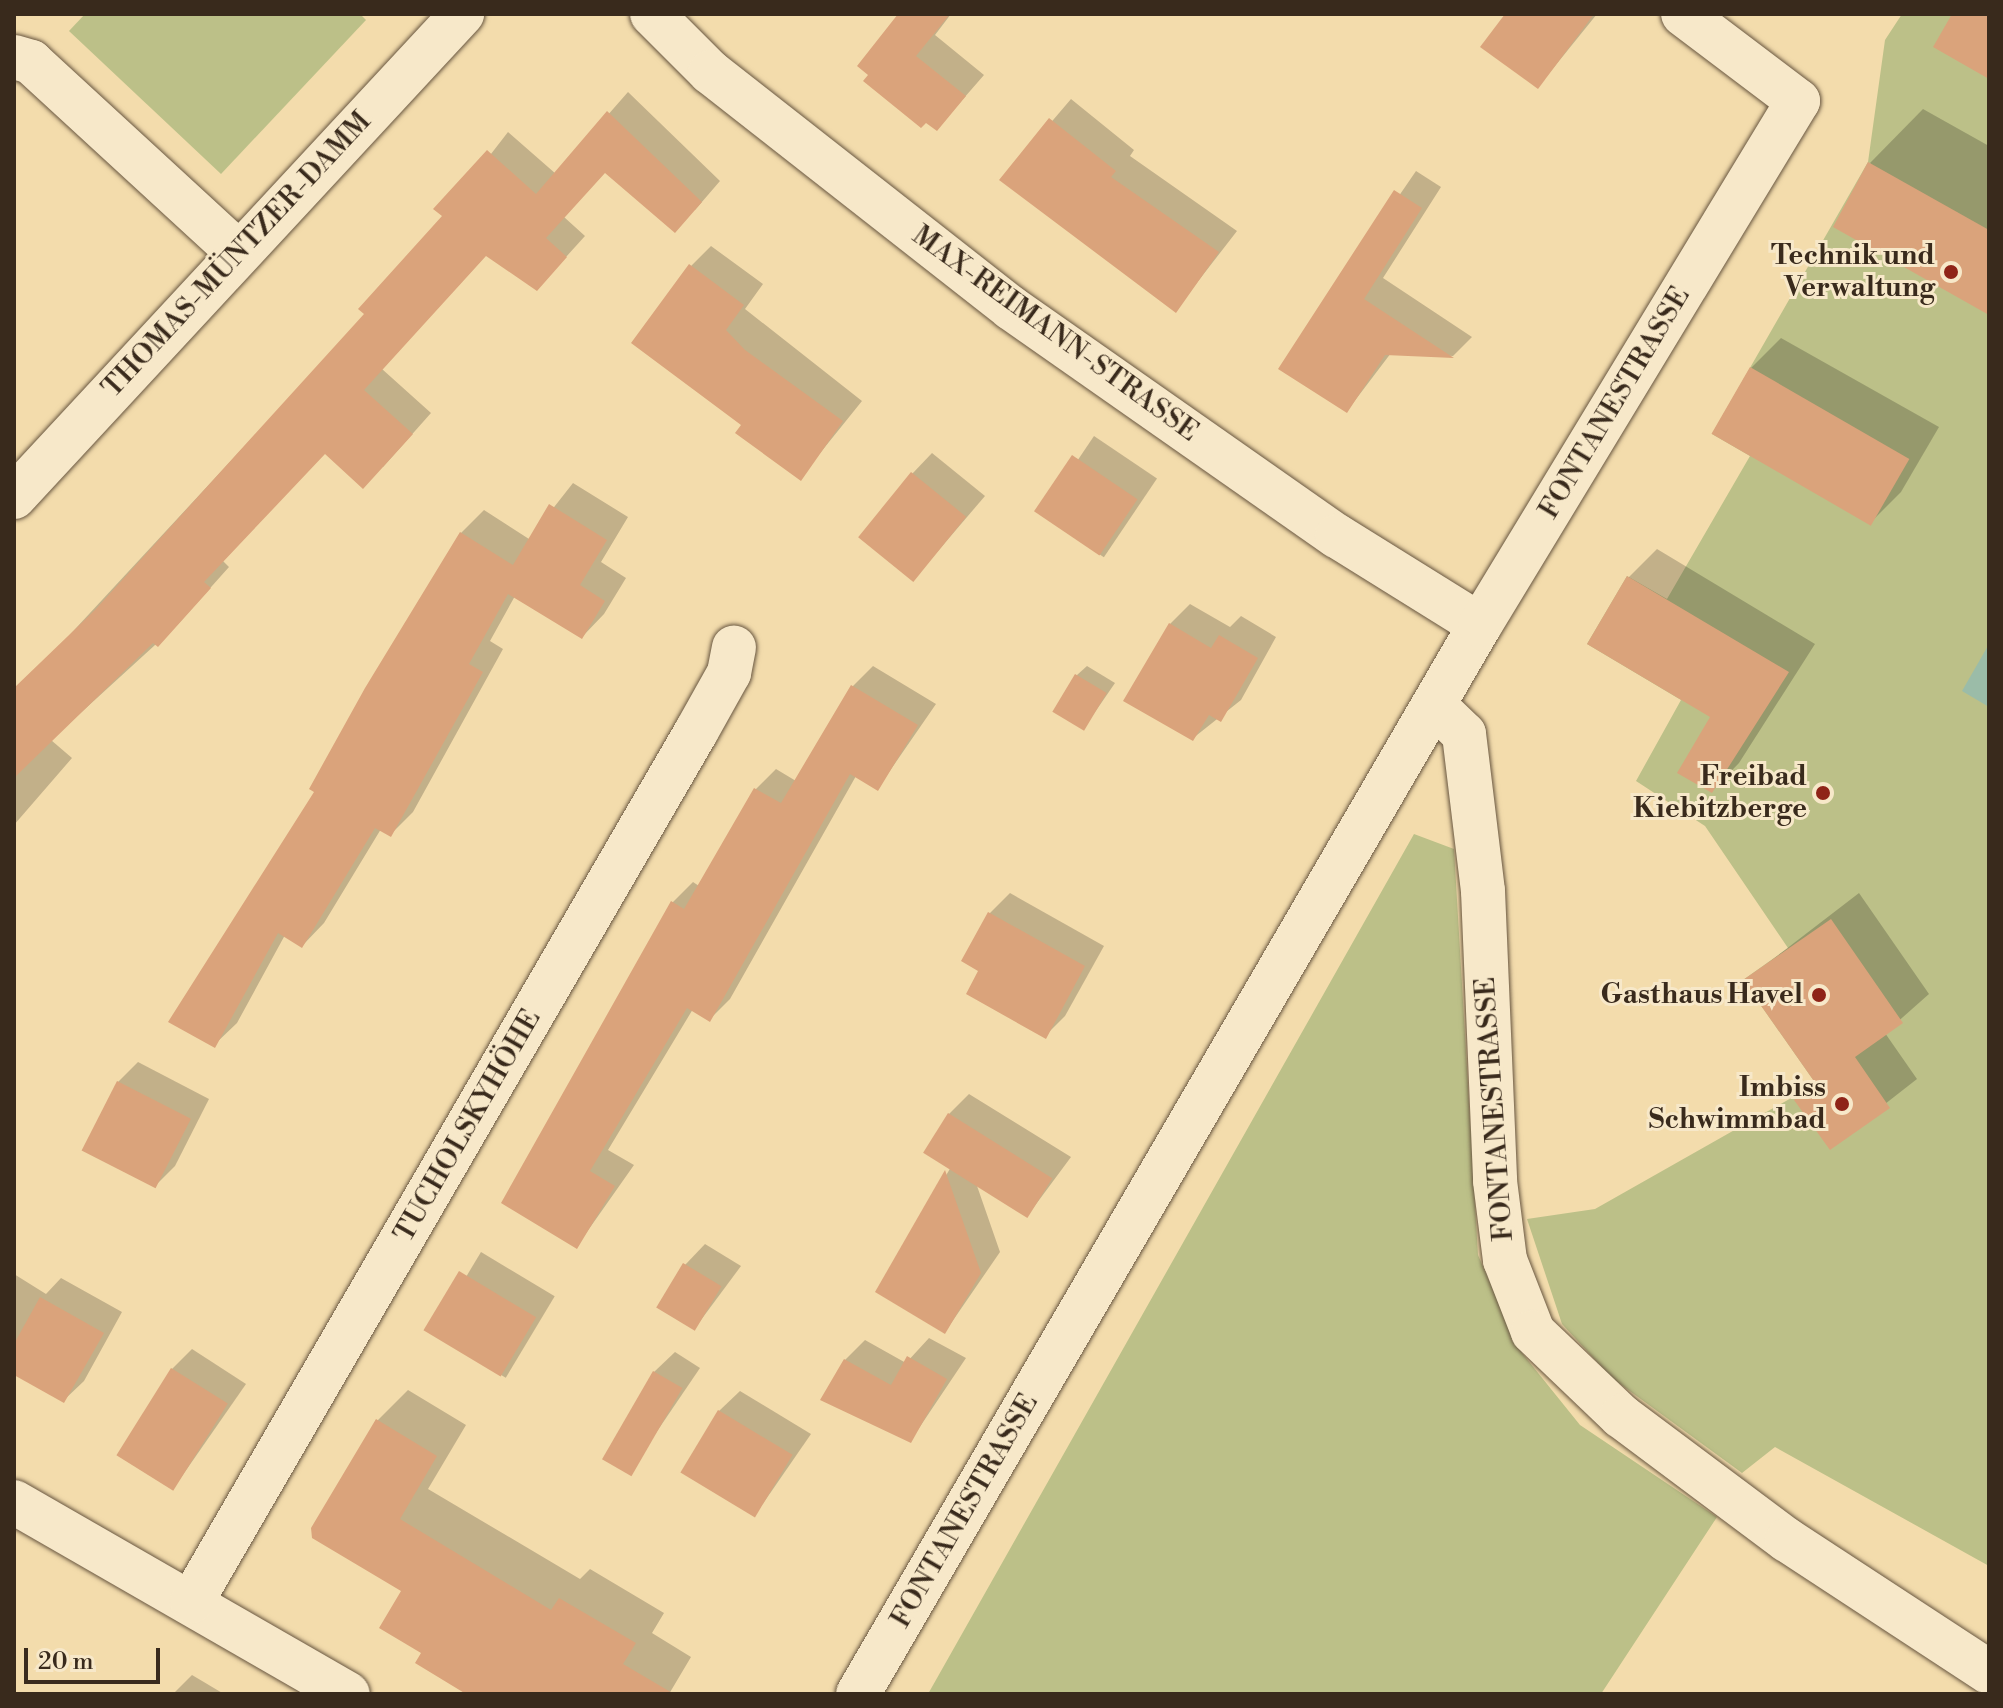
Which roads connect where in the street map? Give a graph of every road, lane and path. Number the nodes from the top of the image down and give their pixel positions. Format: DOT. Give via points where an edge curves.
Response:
graph roads {
  1 [pos="462,14"];
  2 [pos="652,14"];
  3 [pos="1683,14"];
  4 [pos="14,57"];
  5 [pos="239,253"];
  6 [pos="14,497"];
  7 [pos="1480,625"];
  8 [pos="734,647"];
  9 [pos="1436,707"];
  10 [pos="14,1502"];
  11 [pos="192,1601"];
  12 [pos="1989,1672"];
  13 [pos="348,1694"];
  14 [pos="858,1694"];
  1 -- 5 [label="street, THOMAS-MÜNTZER-DAMM"];
  2 -- 7 [label="street, MAX-REIMANN-STRASSE" via="710,72 1011,308 1337,536"];
  3 -- 7 [label="street, FONTANESTRASSE" via="1798,101"];
  4 -- 5 [label="street" via="31,62"];
  5 -- 6 [label="street, THOMAS-MÜNTZER-DAMM"];
  7 -- 9 [label="street, FONTANESTRASSE"];
  8 -- 11 [label="street, TUCHOLSKYHÖHE" via="729,673 696,732"];
  9 -- 12 [label="street, FONTANESTRASSE" via="1464,734 1483,891 1495,1181 1505,1260 1533,1332 1621,1416 1787,1540"];
  9 -- 14 [label="street, FONTANESTRASSE"];
  10 -- 11 [label="street"];
  11 -- 13 [label="street"];
}
